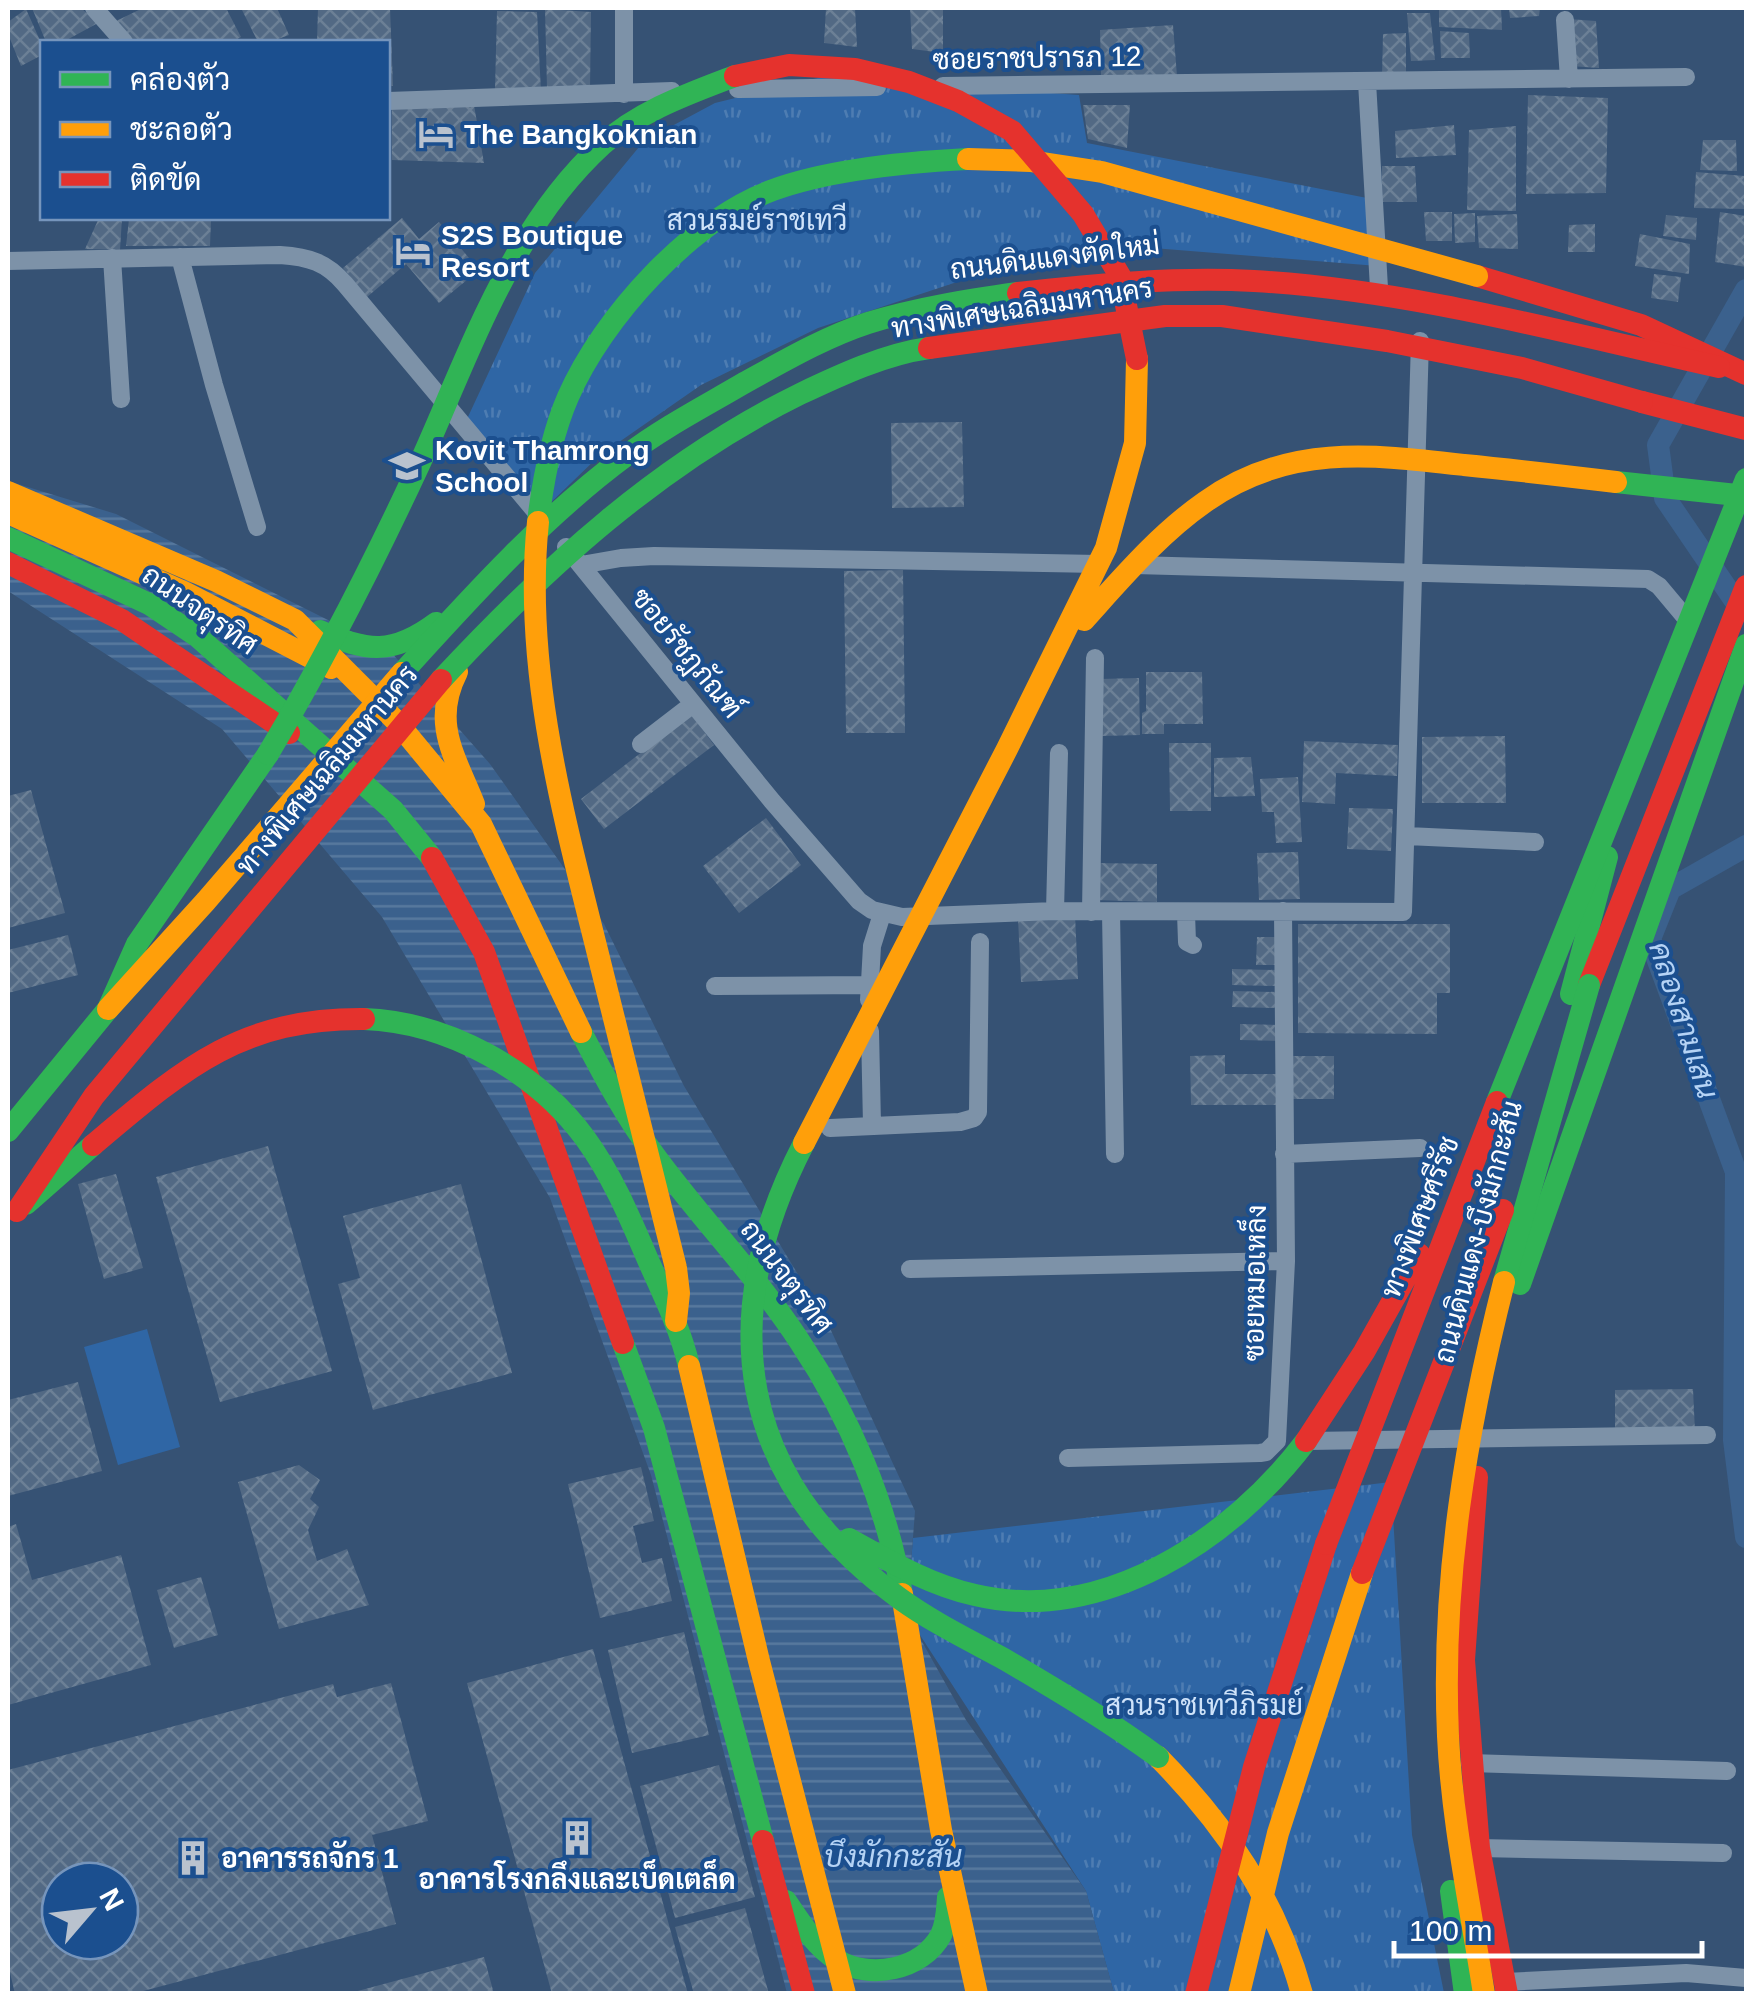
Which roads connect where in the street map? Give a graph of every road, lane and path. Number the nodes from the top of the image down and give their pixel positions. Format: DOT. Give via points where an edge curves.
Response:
graph roads {
  1 [pos="94,8"];
  2 [pos="624,8"];
  3 [pos="1565,20"];
  4 [pos="122,40"];
  5 [pos="1686,77"];
  6 [pos="1569,79"];
  7 [pos="1367,82"];
  8 [pos="624,94"];
  9 [pos="390,101"];
  10 [pos="180,257"];
  11 [pos="112,258"];
  12 [pos="8,261"];
  13 [pos="1379,288"];
  14 [pos="1420,338"];
  15 [pos="1727,372"];
  16 [pos="121,399"];
  17 [pos="1746,427"];
  18 [pos="1746,478"];
  19 [pos="8,492"];
  20 [pos="1746,496"];
  21 [pos="8,513"];
  22 [pos="541,518"];
  23 [pos="258,527"];
  24 [pos="1742,527"];
  25 [pos="8,538"];
  26 [pos="577,561"];
  27 [pos="8,563"];
  28 [pos="1414,574"];
  29 [pos="1746,586"];
  30 [pos="296,620"];
  31 [pos="1696,630"];
  32 [pos="1746,645"];
  33 [pos="1057,650"];
  34 [pos="1095,658"];
  35 [pos="356,682"];
  36 [pos="693,704"];
  37 [pos="641,744"];
  38 [pos="1059,754"];
  39 [pos="339,760"];
  40 [pos="481,824"];
  41 [pos="1407,836"];
  42 [pos="1534,842"];
  43 [pos="1055,911"];
  44 [pos="1283,911"];
  45 [pos="1091,912"];
  46 [pos="1111,912"];
  47 [pos="1186,913"];
  48 [pos="882,914"];
  49 [pos="980,942"];
  50 [pos="1193,945"];
  51 [pos="869,985"];
  52 [pos="1590,985"];
  53 [pos="715,986"];
  54 [pos="108,1008"];
  55 [pos="872,1125"];
  56 [pos="830,1128"];
  57 [pos="8,1131"];
  58 [pos="1479,1146"];
  59 [pos="1420,1148"];
  60 [pos="1115,1154"];
  61 [pos="1284,1154"];
  62 [pos="12,1218"];
  63 [pos="1286,1261"];
  64 [pos="910,1269"];
  65 [pos="676,1321"];
  66 [pos="1708,1435"];
  67 [pos="1277,1441"];
  68 [pos="1480,1441"];
  69 [pos="1456,1442"];
  70 [pos="1068,1458"];
  71 [pos="817,1522"];
  72 [pos="1470,1763"];
  73 [pos="1726,1771"];
  74 [pos="942,1830"];
  75 [pos="1479,1848"];
  76 [pos="1723,1853"];
  77 [pos="779,1890"];
  78 [pos="1746,1978"];
  79 [pos="1499,1990"];
  80 [pos="804,1994"];
  81 [pos="845,1994"];
  82 [pos="977,1994"];
  83 [pos="1196,1994"];
  84 [pos="1239,1994"];
  85 [pos="1302,1994"];
  86 [pos="1466,1994"];
  1 -- 4 [label="street"];
  2 -- 8 [label="street"];
  3 -- 6 [label="street"];
  5 -- 6 [label="street, ซอยราชปรารภ 12"];
  6 -- 7 [label="street, ซอยราชปรารภ 12"];
  7 -- 8 [label="street, ซอยราชปรารภ 12"];
  7 -- 13 [label="street"];
  8 -- 9 [label="street, ซอยราชปรารภ 12"];
  10 -- 11 [label="street, ซอยรัชฎภัณฑ์"];
  10 -- 22 [label="street, ซอยรัชฎภัณฑ์" via="280,255 324,264"];
  10 -- 23 [label="street"];
  11 -- 12 [label="street, ซอยรัชฎภัณฑ์"];
  11 -- 16 [label="street"];
  13 -- 15 [label="main road, ถนนดินแดงตัดใหม่" via="1546,320"];
  13 -- 22 [label="main road, ถนนดินแดงตัดใหม่" via="1275,273 1144,274 1018,285 853,322 678,414"];
  14 -- 17 [label="main road" via="1548,366"];
  14 -- 26 [label="main road" via="1212,309 1148,309 1025,325 898,361 811,398 684,472"];
  14 -- 28 [label="street"];
  15 -- 54 [label="main road, ทางพิเศษเฉลิมมหานคร, bridge" via="1396,300 1275,282 1024,290 872,322 692,413 570,500 392,680 181,932"];
  15 -- 65 [label="main road, bridge" via="1664,335 1606,313 1058,164 962,158 861,170 775,190 676,252 608,327 570,393 539,492 532,604 536,666 566,820 676,1268"];
  17 -- 62 [label="main road, ทางพิเศษเฉลิมมหานคร, bridge" via="1522,368 1222,316 1164,316 914,350 834,378 680,463 602,522 508,608 94,1096"];
  18 -- 58 [label="main road, ทางพิเศษศรีรัช, bridge"];
  19 -- 30 [label="main road, ถนนจตุรทิศ"];
  20 -- 33 [label="main road, bridge" via="1368,454 1293,459 1230,484 1174,523"];
  21 -- 35 [label="main road, ถนนจตุรทิศ" via="186,593"];
  22 -- 26 [label="street, ซอยรัชฎภัณฑ์"];
  22 -- 30 [label="main road, ถนนดินแดงตัดใหม่" via="432,627 395,648 348,644"];
  24 -- 31 [label="main road, ถนนดินแดง-บึงมักกะสัน"];
  25 -- 39 [label="main road, ถนนจตุรทิศ, bridge" via="182,626"];
  26 -- 28 [label="street" via="654,556"];
  26 -- 36 [label="street, ซอยรัชฎภัณฑ์"];
  26 -- 40 [label="main road" via="506,617 462,664 445,694 444,727"];
  27 -- 39 [label="main road, ถนนจตุรทิศ, bridge" via="122,620 247,708"];
  28 -- 31 [label="street" via="1648,580"];
  28 -- 41 [label="street"];
  29 -- 52 [label="main road"];
  30 -- 35 [label="main road, ถนนจตุรทิศ"];
  31 -- 69 [label="main road, ถนนดินแดง-บึงมักกะสัน" via="1606,858"];
  32 -- 68 [label="main road, ถนนดินแดง-บึงมักกะสัน" via="1526,1260"];
  33 -- 54 [label="main road, bridge" via="1106,548 1136,443 1138,359 1120,276 1083,214 1012,132 910,82 855,69 789,65 697,90 626,125 564,183 540,216 492,302 397,515 309,686 137,944"];
  33 -- 71 [label="main road, bridge" via="800,1150 762,1248 749,1329 756,1399 792,1489"];
  34 -- 45 [label="street"];
  35 -- 40 [label="main road, ถนนจตุรทิศ, bridge"];
  36 -- 37 [label="street"];
  36 -- 48 [label="street, ซอยรัชฎภัณฑ์" via="859,901"];
  38 -- 43 [label="street"];
  39 -- 77 [label="main road, ถนนจตุรทิศ, bridge" via="428,852 484,952 654,1428"];
  40 -- 74 [label="main road, ถนนจตุรทิศ, bridge" via="610,1085 652,1152 798,1338 854,1438 896,1554"];
  41 -- 42 [label="street"];
  41 -- 44 [label="street" via="1403,912"];
  43 -- 45 [label="street"];
  43 -- 48 [label="street"];
  44 -- 47 [label="street"];
  44 -- 61 [label="street, ซอยหมอเหล็ง"];
  45 -- 46 [label="street"];
  46 -- 47 [label="street"];
  46 -- 60 [label="street"];
  47 -- 50 [label="street" via="1187,942"];
  48 -- 51 [label="street"];
  49 -- 55 [label="street" via="978,1112 960,1122"];
  51 -- 53 [label="street"];
  51 -- 55 [label="street"];
  52 -- 79 [label="main road, bridge" via="1489,1341 1450,1572 1448,1738 1460,1852"];
  52 -- 84 [label="main road, bridge" via="1362,1572 1315,1709"];
  54 -- 57 [label="main road, ทางพิเศษเฉลิมมหานคร"];
  55 -- 56 [label="street"];
  58 -- 71 [label="main road, bridge" via="1307,1442 1239,1516 1177,1560 1070,1597 995,1599 952,1589"];
  58 -- 83 [label="main road, ทางพิเศษศรีรัช, bridge" via="1288,1652 1234,1829"];
  59 -- 61 [label="street"];
  61 -- 63 [label="street, ซอยหมอเหล็ง"];
  62 -- 65 [label="main road, bridge" via="155,1092 234,1042 337,1020 422,1027 511,1068 576,1127 604,1169"];
  63 -- 64 [label="street"];
  63 -- 67 [label="street, ซอยหมอเหล็ง"];
  65 -- 81 [label="main road, bridge"];
  66 -- 68 [label="street"];
  67 -- 69 [label="street"];
  67 -- 70 [label="street" via="1260,1453"];
  68 -- 69 [label="street"];
  68 -- 72 [label="main road, ถนนดินแดง-บึงมักกะสัน" via="1464,1660"];
  69 -- 86 [label="main road, ถนนดินแดง-บึงมักกะสัน" via="1436,1654 1450,1872"];
  71 -- 85 [label="main road, bridge" via="855,1564 903,1600 1118,1728 1192,1790 1248,1864"];
  72 -- 73 [label="street"];
  72 -- 75 [label="main road, ถนนดินแดง-บึงมักกะสัน"];
  74 -- 77 [label="main road, bridge" via="949,1914 937,1944 916,1962 881,1969 842,1963 802,1925"];
  74 -- 82 [label="main road, ถนนจตุรทิศ"];
  75 -- 76 [label="street"];
  75 -- 79 [label="main road, ถนนดินแดง-บึงมักกะสัน"];
  77 -- 80 [label="main road, ถนนจตุรทิศ"];
  78 -- 79 [label="street" via="1686,1973"];
}
